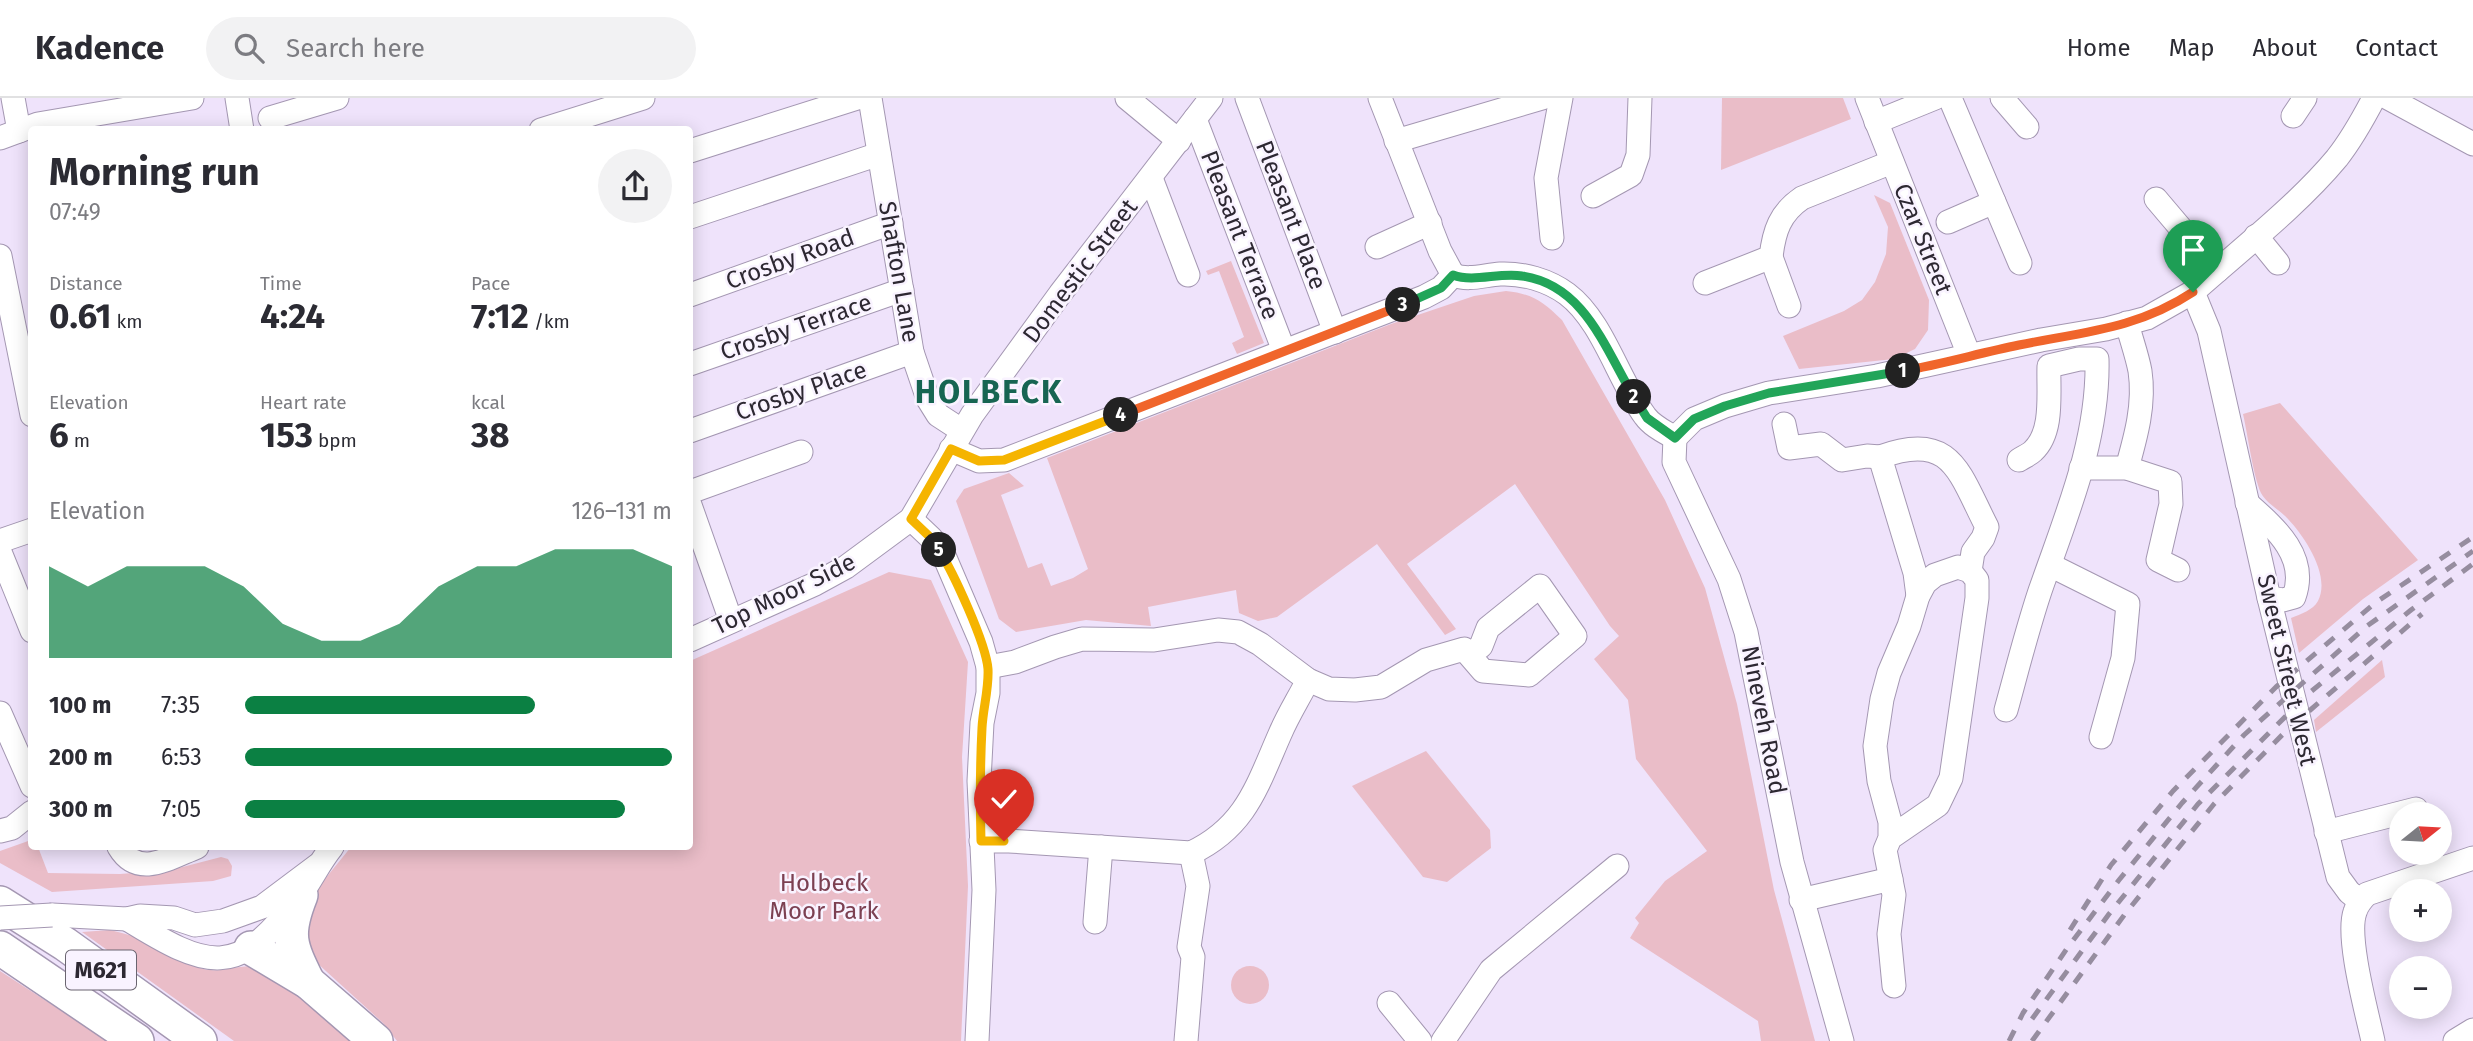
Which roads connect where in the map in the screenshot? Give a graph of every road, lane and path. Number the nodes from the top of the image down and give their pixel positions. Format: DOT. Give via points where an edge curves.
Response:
graph roads {
  1 [pos="13,98"];
  2 [pos="192,98"];
  3 [pos="237,98"];
  4 [pos="337,98"];
  5 [pos="643,98"];
  6 [pos="857,98"];
  7 [pos="870,98"];
  8 [pos="1126,98"];
  9 [pos="1211,98"];
  10 [pos="1247,98"];
  11 [pos="1380,98"];
  12 [pos="1542,98"];
  13 [pos="1561,98"];
  14 [pos="1640,98"];
  15 [pos="1867,98"];
  16 [pos="2002,98"];
  17 [pos="2374,98"];
  18 [pos="2388,98"];
  19 [pos="1950,99"];
  20 [pos="581,115"];
  21 [pos="270,118"];
  22 [pos="1195,119"];
  23 [pos="1876,122"];
  24 [pos="49,126"];
  25 [pos="241,126"];
  26 [pos="552,126"];
  27 [pos="2027,127"];
  28 [pos="24,131"];
  29 [pos="1179,141"];
  30 [pos="1396,141"];
  31 [pos="2473,144"];
  32 [pos="693,149"];
  33 [pos="880,154"];
  34 [pos="1892,162"];
  35 [pos="1151,178"];
  36 [pos="1593,196"];
  37 [pos="2156,199"];
  38 [pos="1994,202"];
  39 [pos="693,215"];
  40 [pos="1948,222"];
  41 [pos="891,223"];
  42 [pos="1430,223"];
  43 [pos="2256,236"];
  44 [pos="1552,238"];
  45 [pos="1377,247"];
  46 [pos="0,256"];
  47 [pos="1771,257"];
  48 [pos="2020,263"];
  49 [pos="2278,263"];
  50 [pos="2217,271"];
  51 [pos="1188,275"];
  52 [pos="1453,275"];
  53 [pos="1705,283"];
  54 [pos="902,290"];
  55 [pos="2193,292"];
  56 [pos="693,294"];
  57 [pos="1789,306"];
  58 [pos="2127,323"];
  59 [pos="1335,332"];
  60 [pos="1284,351"];
  61 [pos="912,352"];
  62 [pos="1969,355"];
  63 [pos="693,363"];
  64 [pos="28,395"];
  65 [pos="1784,424"];
  66 [pos="693,430"];
  67 [pos="1675,438"];
  68 [pos="956,440"];
  69 [pos="801,452"];
  70 [pos="1880,457"];
  71 [pos="2019,460"];
  72 [pos="2081,468"];
  73 [pos="2127,468"];
  74 [pos="693,491"];
  75 [pos="2247,503"];
  76 [pos="911,519"];
  77 [pos="693,523"];
  78 [pos="28,531"];
  79 [pos="0,541"];
  80 [pos="0,552"];
  81 [pos="698,553"];
  82 [pos="2050,565"];
  83 [pos="2178,570"];
  84 [pos="1970,571"];
  85 [pos="1918,596"];
  86 [pos="2269,598"];
  87 [pos="28,621"];
  88 [pos="731,621"];
  89 [pos="693,639"];
  90 [pos="1467,651"];
  91 [pos="988,667"];
  92 [pos="1308,680"];
  93 [pos="2006,710"];
  94 [pos="0,713"];
  95 [pos="2101,737"];
  96 [pos="28,777"];
  97 [pos="28,815"];
  98 [pos="2389,816"];
  99 [pos="0,831"];
  100 [pos="2326,832"];
  101 [pos="1891,838"];
  102 [pos="981,841"];
  103 [pos="1101,847"];
  104 [pos="121,850"];
  105 [pos="189,850"];
  106 [pos="1191,853"];
  107 [pos="325,856"];
  108 [pos="2473,859"];
  109 [pos="1617,866"];
  110 [pos="1891,879"];
  111 [pos="300,895"];
  112 [pos="1801,900"];
  113 [pos="2360,901"];
  114 [pos="0,903"];
  115 [pos="0,918"];
  116 [pos="127,919"];
  117 [pos="1095,922"];
  118 [pos="195,925"];
  119 [pos="0,948"];
  120 [pos="251,948"];
  121 [pos="308,982"];
  122 [pos="1894,986"];
  123 [pos="1389,1003"];
  124 [pos="1833,1009"];
  125 [pos="2473,1030"];
  126 [pos="137,1041"];
  127 [pos="200,1041"];
  128 [pos="376,1041"];
  129 [pos="976,1041"];
  130 [pos="1186,1041"];
  131 [pos="1420,1041"];
  132 [pos="1443,1041"];
  133 [pos="1836,1041"];
  134 [pos="1842,1041"];
  135 [pos="2373,1041"];
  136 [pos="2455,1041"];
  1 -- 28 [label="street"];
  2 -- 24 [label="street"];
  3 -- 25 [label="street"];
  4 -- 21 [label="street"];
  5 -- 20 [label="street"];
  6 -- 32 [label="street"];
  7 -- 33 [label="street, Shafton Lane"];
  8 -- 29 [label="street"];
  9 -- 22 [label="street, Domestic Street"];
  10 -- 59 [label="street, Pleasant Place"];
  11 -- 30 [label="street"];
  12 -- 30 [label="street"];
  13 -- 44 [label="street" via="1546,178"];
  14 -- 36 [label="street" via="1638,155 1631,175"];
  15 -- 23 [label="street, Czar Street"];
  16 -- 27 [label="street"];
  17 -- 43 [label="street" via="2336,158"];
  18 -- 31 [label="street"];
  19 -- 23 [label="street"];
  19 -- 38 [label="street"];
  20 -- 26 [label="street"];
  22 -- 29 [label="street, Domestic Street"];
  22 -- 60 [label="street, Pleasant Terrace"];
  23 -- 34 [label="street, Czar Street"];
  29 -- 35 [label="street, Domestic Street"];
  30 -- 42 [label="street"];
  33 -- 39 [label="street"];
  33 -- 41 [label="street, Shafton Lane"];
  34 -- 47 [label="street" via="1802,198 1789,208 1773,238"];
  34 -- 62 [label="street, Czar Street"];
  35 -- 51 [label="street"];
  35 -- 68 [label="street, Domestic Street" via="1060,294"];
  37 -- 50 [label="street"];
  38 -- 40 [label="street, Czar Street"];
  38 -- 48 [label="street"];
  41 -- 54 [label="street, Shafton Lane"];
  41 -- 56 [label="street, Crosby Road"];
  42 -- 45 [label="street"];
  42 -- 52 [label="street"];
  43 -- 49 [label="street"];
  43 -- 50 [label="street"];
  46 -- 64 [label="street"];
  47 -- 53 [label="street"];
  47 -- 57 [label="street"];
  50 -- 55 [label="street"];
  52 -- 59 [label="street" via="1424,297"];
  52 -- 67 [label="street" via="1463,279 1524,276 1568,295 1589,318 1646,417"];
  54 -- 61 [label="street, Shafton Lane"];
  54 -- 63 [label="street, Crosby Terrace"];
  55 -- 58 [label="street" via="2147,318"];
  55 -- 75 [label="street, Sweet Street West" via="2209,331"];
  58 -- 62 [label="street"];
  58 -- 73 [label="street" via="2142,396"];
  59 -- 60 [label="street"];
  60 -- 68 [label="street, Shafton Lane" via="1220,369 1004,460 979,461"];
  61 -- 66 [label="street, Crosby Place"];
  61 -- 68 [label="street, Shafton Lane" via="928,399"];
  62 -- 67 [label="street" via="1899,372 1769,393 1694,419"];
  65 -- 70 [label="street" via="1789,447 1821,444 1842,460"];
  67 -- 112 [label="street, Nineveh Road" via="1674,462 1729,579 1746,632"];
  68 -- 76 [label="street, Domestic Street"];
  69 -- 74 [label="street"];
  70 -- 84 [label="street" via="1917,448 1947,456 1956,466 1987,527 1973,552"];
  70 -- 85 [label="street"];
  71 -- 72 [label="street" via="2033,451 2047,421 2049,366 2097,359 2098,386"];
  72 -- 73 [label="street"];
  72 -- 82 [label="street"];
  73 -- 83 [label="street" via="2170,482 2171,504 2158,560"];
  75 -- 86 [label="street, Sweet Street West"];
  75 -- 86 [label="street" via="2279,532 2297,568 2299,584 2294,597"];
  76 -- 88 [label="street, Top Moor Side" via="846,567"];
  76 -- 91 [label="street" via="945,558"];
  77 -- 81 [label="street"];
  78 -- 79 [label="street"];
  80 -- 87 [label="street"];
  81 -- 88 [label="street"];
  82 -- 93 [label="street"];
  82 -- 95 [label="street" via="2128,604 2123,658"];
  84 -- 85 [label="street" via="1958,567 1935,575"];
  84 -- 101 [label="street" via="1977,580 1976,598 1951,778 1938,805"];
  85 -- 101 [label="street" via="1889,673 1875,746"];
  86 -- 100 [label="street, Sweet Street West"];
  88 -- 89 [label="street, Top Moor Side"];
  90 -- 90 [label="street" via="1480,646 1488,628 1540,586 1575,636 1529,675 1483,671"];
  90 -- 92 [label="street" via="1426,660 1381,687 1329,689"];
  91 -- 92 [label="street" via="1083,639 1154,640 1218,630 1238,632 1260,644"];
  91 -- 102 [label="street" via="979,781"];
  92 -- 106 [label="street" via="1245,810 1221,836"];
  94 -- 96 [label="street"];
  97 -- 99 [label="street"];
  98 -- 100 [label="street"];
  100 -- 113 [label="street, Sweet Street West" via="2338,877"];
  101 -- 110 [label="street" via="1885,850"];
  102 -- 103 [label="street"];
  102 -- 129 [label="street" via="984,890"];
  103 -- 106 [label="street"];
  103 -- 117 [label="street"];
  104 -- 105 [label="street" via="137,865"];
  106 -- 130 [label="street" via="1198,886 1189,947 1193,957"];
  107 -- 111 [label="street"];
  107 -- 118 [label="street" via="262,907"];
  108 -- 113 [label="street" via="2367,894"];
  109 -- 132 [label="street" via="1491,970"];
  110 -- 112 [label="street"];
  110 -- 122 [label="street" via="1894,895 1889,934"];
  111 -- 120 [label="street"];
  111 -- 121 [label="highway" via="290,936"];
  112 -- 124 [label="street, Nineveh Road"];
  113 -- 135 [label="street" via="2353,914 2354,952"];
  114 -- 127 [label="highway, M621"];
  115 -- 116 [label="street, bridge"];
  116 -- 118 [label="street" via="174,918"];
  116 -- 120 [label="street" via="210,959 238,956"];
  118 -- 120 [label="street"];
  119 -- 126 [label="highway, M621"];
  120 -- 121 [label="highway"];
  121 -- 128 [label="highway"];
  123 -- 131 [label="street"];
  124 -- 133 [label="street, Nineveh Road"];
  124 -- 134 [label="street, Nineveh Road"];
  125 -- 136 [label="street"];
}
